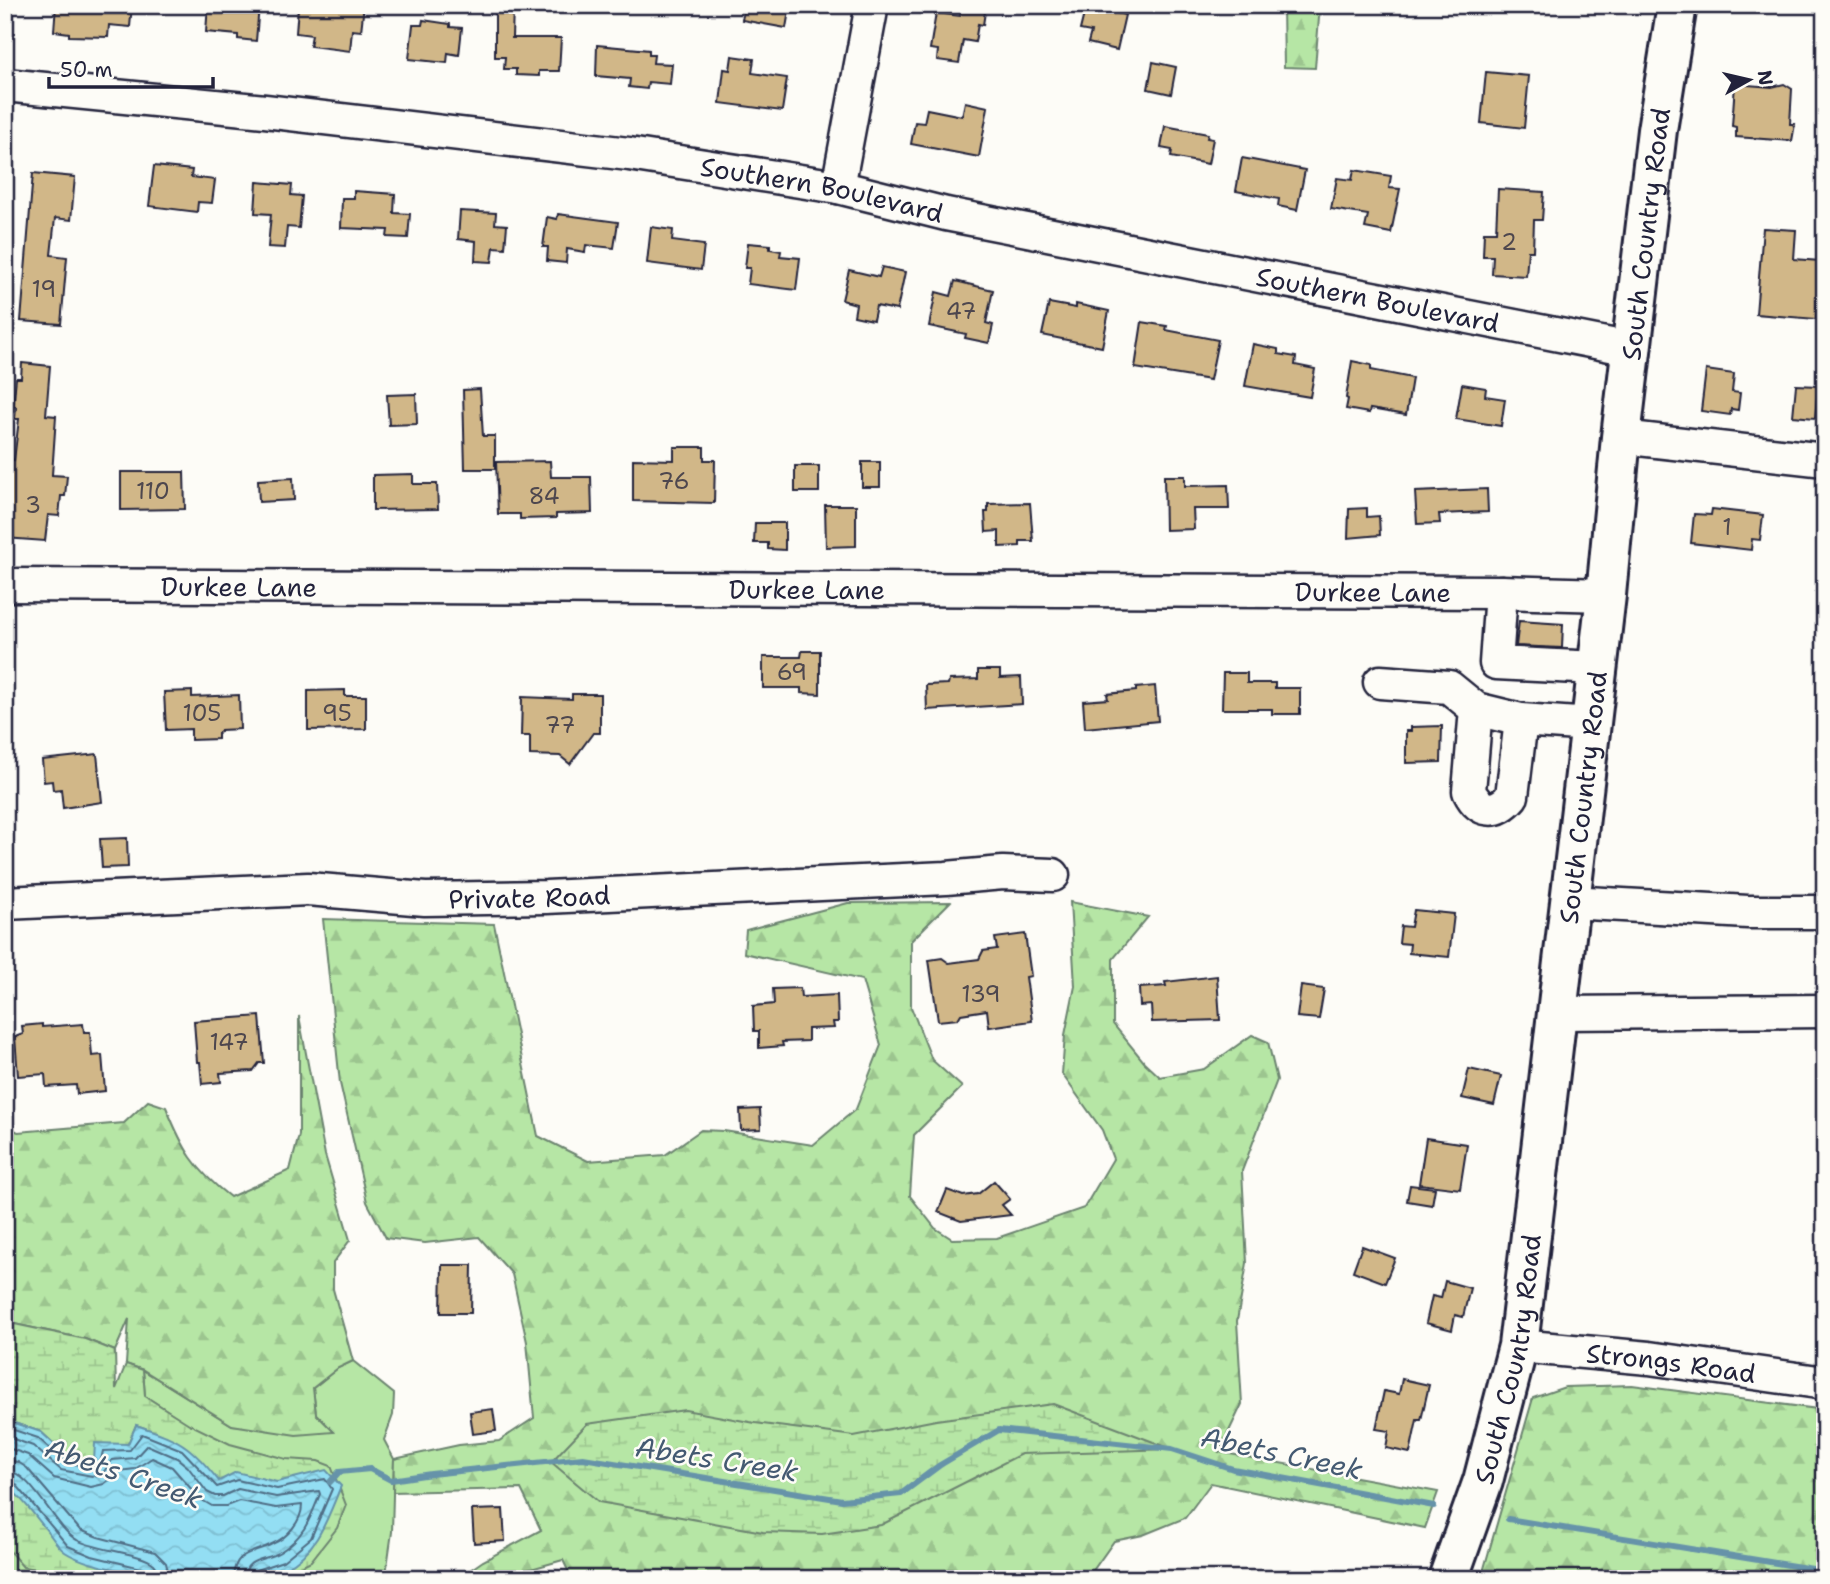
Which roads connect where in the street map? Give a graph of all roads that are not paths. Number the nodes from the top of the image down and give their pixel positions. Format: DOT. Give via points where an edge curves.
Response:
graph roads {
  1 [pos="872,5"];
  2 [pos="1678,5"];
  3 [pos="5,86"];
  4 [pos="838,187"];
  5 [pos="1632,349"];
  6 [pos="1621,437"];
  7 [pos="1825,460"];
  8 [pos="5,585"];
  9 [pos="1501,592"];
  10 [pos="1606,595"];
  11 [pos="1598,668"];
  12 [pos="1380,682"];
  13 [pos="1476,709"];
  14 [pos="1521,720"];
  15 [pos="1591,725"];
  16 [pos="1053,875"];
  17 [pos="1569,902"];
  18 [pos="5,903"];
  19 [pos="1825,912"];
  20 [pos="1825,1011"];
  21 [pos="1557,1013"];
  22 [pos="1518,1346"];
  23 [pos="1825,1383"];
  24 [pos="1448,1579"];
  1 -- 4 [label="street"];
  2 -- 5 [label="main road, South Country Road" via="1657,130"];
  3 -- 4 [label="street, Southern Boulevard" via="265,111 629,155"];
  4 -- 5 [label="street, Southern Boulevard" via="946,214"];
  5 -- 6 [label="main road, South Country Road"];
  6 -- 7 [label="street"];
  6 -- 10 [label="main road, South Country Road"];
  8 -- 9 [label="street, Durkee Lane"];
  9 -- 10 [label="street, Durkee Lane"];
  9 -- 11 [label="street" via="1496,663"];
  10 -- 11 [label="main road, South Country Road"];
  11 -- 15 [label="main road, South Country Road"];
  12 -- 13 [label="street" via="1449,687"];
  13 -- 14 [label="street"];
  13 -- 14 [label="street" via="1469,790 1481,807 1494,809 1512,796"];
  14 -- 15 [label="street"];
  15 -- 17 [label="main road, South Country Road"];
  16 -- 18 [label="street, Private Road" via="1003,873 546,897 425,899 308,888"];
  17 -- 19 [label="street"];
  17 -- 21 [label="main road, South Country Road"];
  20 -- 21 [label="street"];
  21 -- 22 [label="main road, South Country Road"];
  22 -- 23 [label="street, Strongs Road" via="1649,1358"];
  22 -- 24 [label="main road, South Country Road" via="1483,1481"];
}
